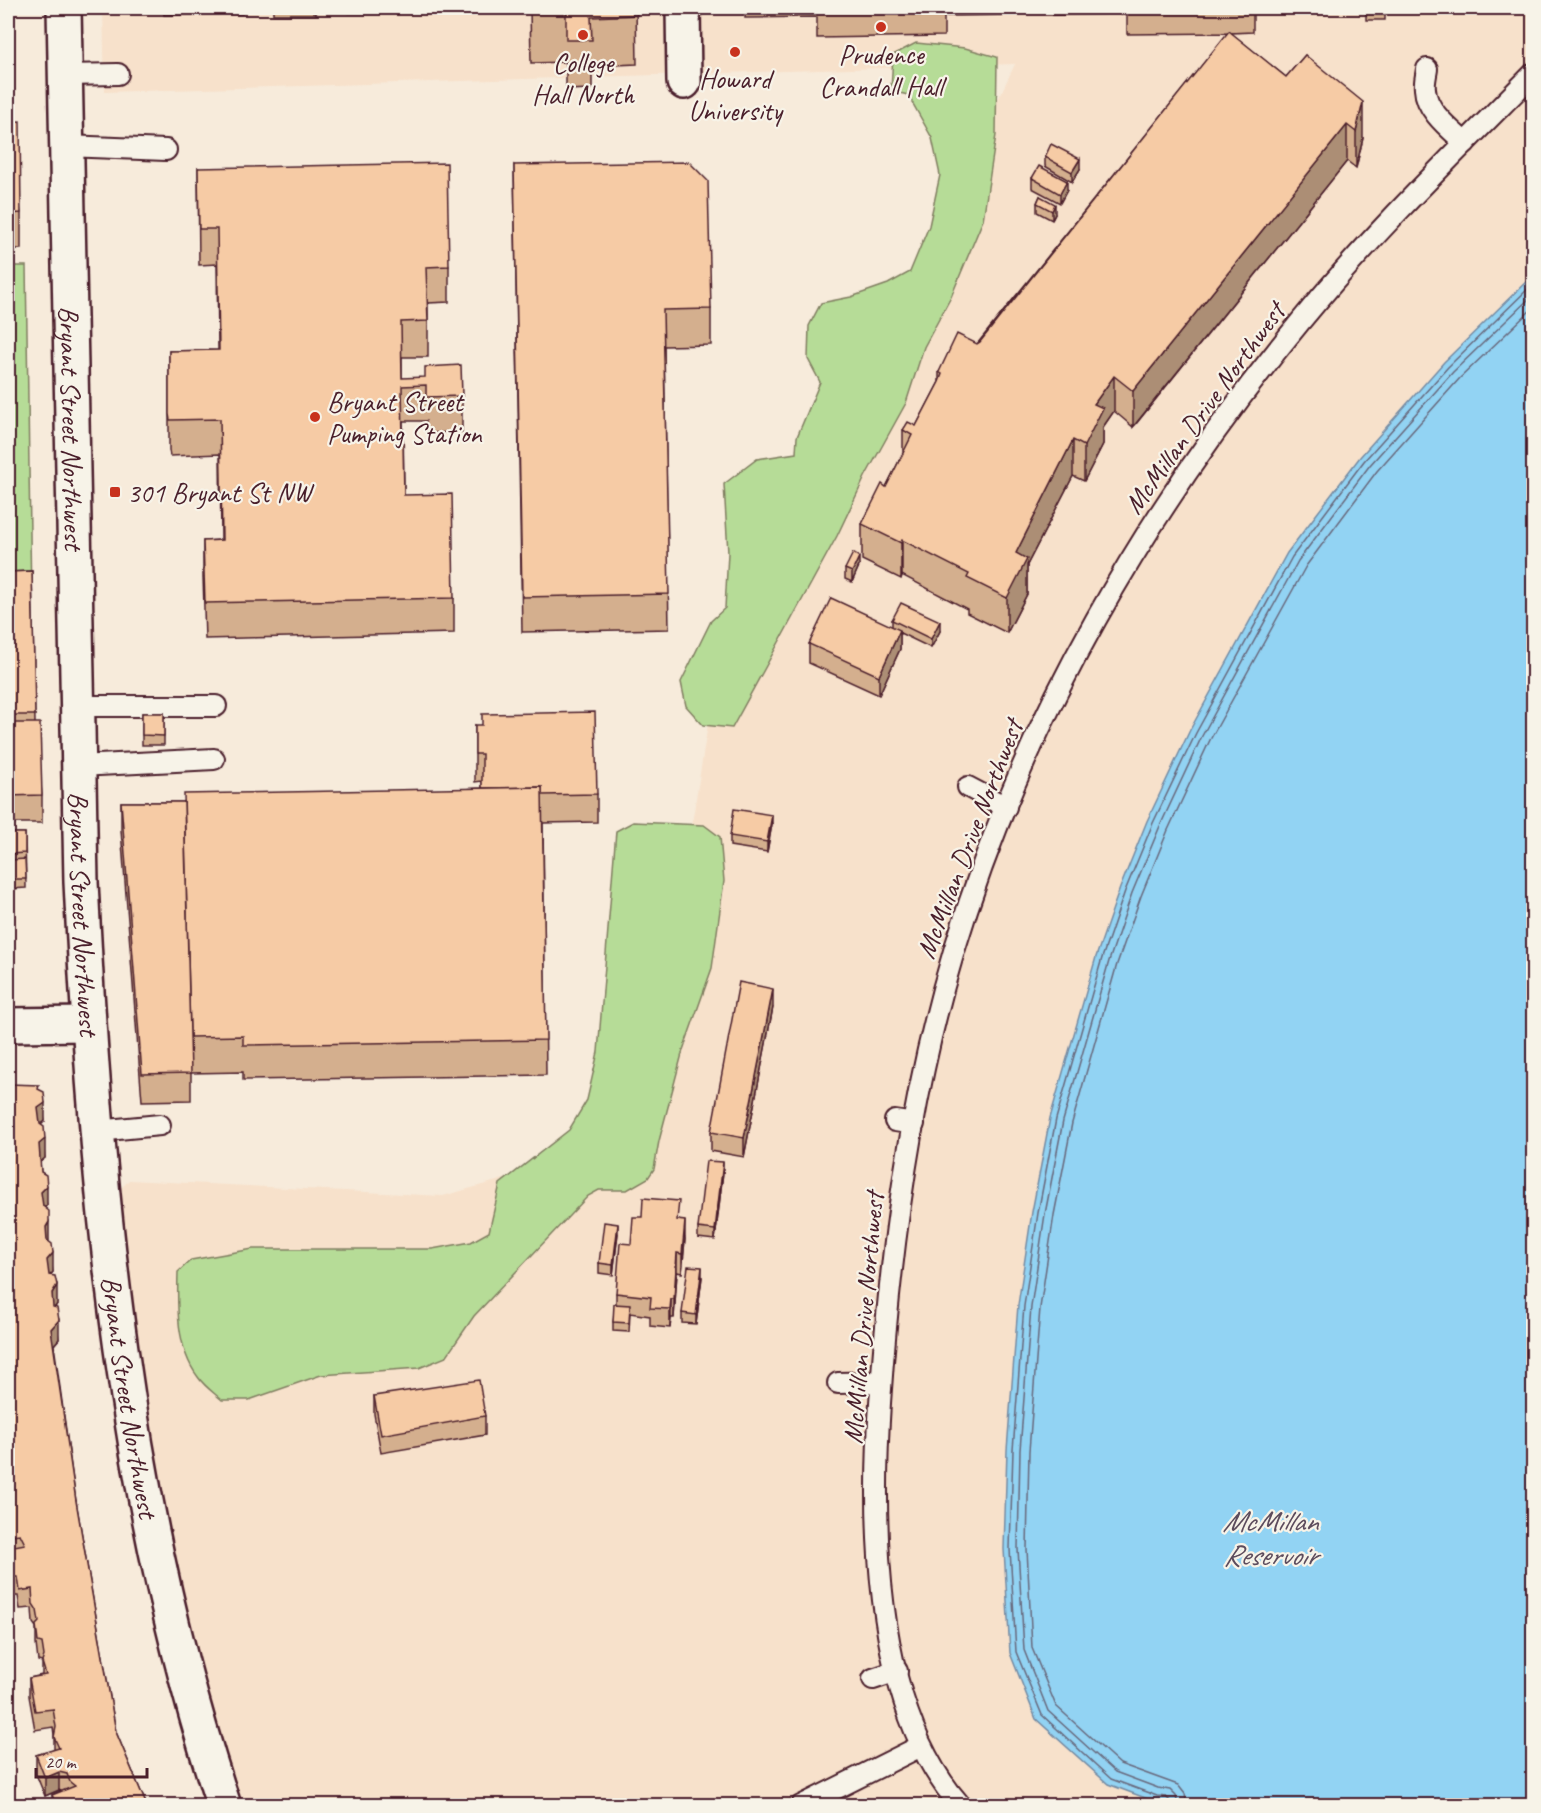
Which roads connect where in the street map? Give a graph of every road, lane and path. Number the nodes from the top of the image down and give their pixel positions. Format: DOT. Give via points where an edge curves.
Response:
graph roads {
  1 [pos="64,8"];
  2 [pos="683,8"];
  3 [pos="1427,69"];
  4 [pos="1533,73"];
  5 [pos="65,75"];
  6 [pos="118,75"];
  7 [pos="684,82"];
  8 [pos="1465,142"];
  9 [pos="66,146"];
  10 [pos="166,150"];
  11 [pos="77,706"];
  12 [pos="216,706"];
  13 [pos="214,759"];
  14 [pos="79,766"];
  15 [pos="968,787"];
  16 [pos="1006,807"];
  17 [pos="88,1024"];
  18 [pos="8,1025"];
  19 [pos="895,1121"];
  20 [pos="914,1124"];
  21 [pos="160,1125"];
  22 [pos="97,1131"];
  23 [pos="882,1382"];
  24 [pos="838,1383"];
  25 [pos="897,1671"];
  26 [pos="873,1679"];
  27 [pos="921,1746"];
  28 [pos="224,1806"];
  29 [pos="801,1806"];
  30 [pos="961,1806"];
  1 -- 5 [label="street, Bryant Street Northwest"];
  2 -- 7 [label="street"];
  3 -- 8 [label="lane" via="1425,90 1431,107"];
  4 -- 8 [label="lane, McMillan Drive Northwest"];
  5 -- 6 [label="lane"];
  5 -- 9 [label="street, Bryant Street Northwest"];
  8 -- 16 [label="lane, McMillan Drive Northwest" via="1302,319 1207,443 1128,565 1076,657"];
  9 -- 10 [label="lane"];
  9 -- 11 [label="street, Bryant Street Northwest"];
  11 -- 12 [label="lane"];
  11 -- 14 [label="street, Bryant Street Northwest"];
  13 -- 14 [label="lane"];
  14 -- 17 [label="street, Bryant Street Northwest"];
  15 -- 16 [label="lane"];
  16 -- 20 [label="lane, McMillan Drive Northwest" via="954,950"];
  17 -- 18 [label="street"];
  17 -- 22 [label="street, Bryant Street Northwest"];
  19 -- 20 [label="lane"];
  20 -- 23 [label="lane, McMillan Drive Northwest" via="896,1235"];
  21 -- 22 [label="lane"];
  22 -- 28 [label="street, Bryant Street Northwest" via="119,1345 148,1517 181,1662"];
  23 -- 24 [label="lane"];
  23 -- 25 [label="lane, McMillan Drive Northwest" via="877,1474 879,1543 885,1612"];
  25 -- 26 [label="lane"];
  25 -- 27 [label="lane, McMillan Drive Northwest"];
  27 -- 29 [label="lane"];
  27 -- 30 [label="lane, McMillan Drive Northwest"];
}
